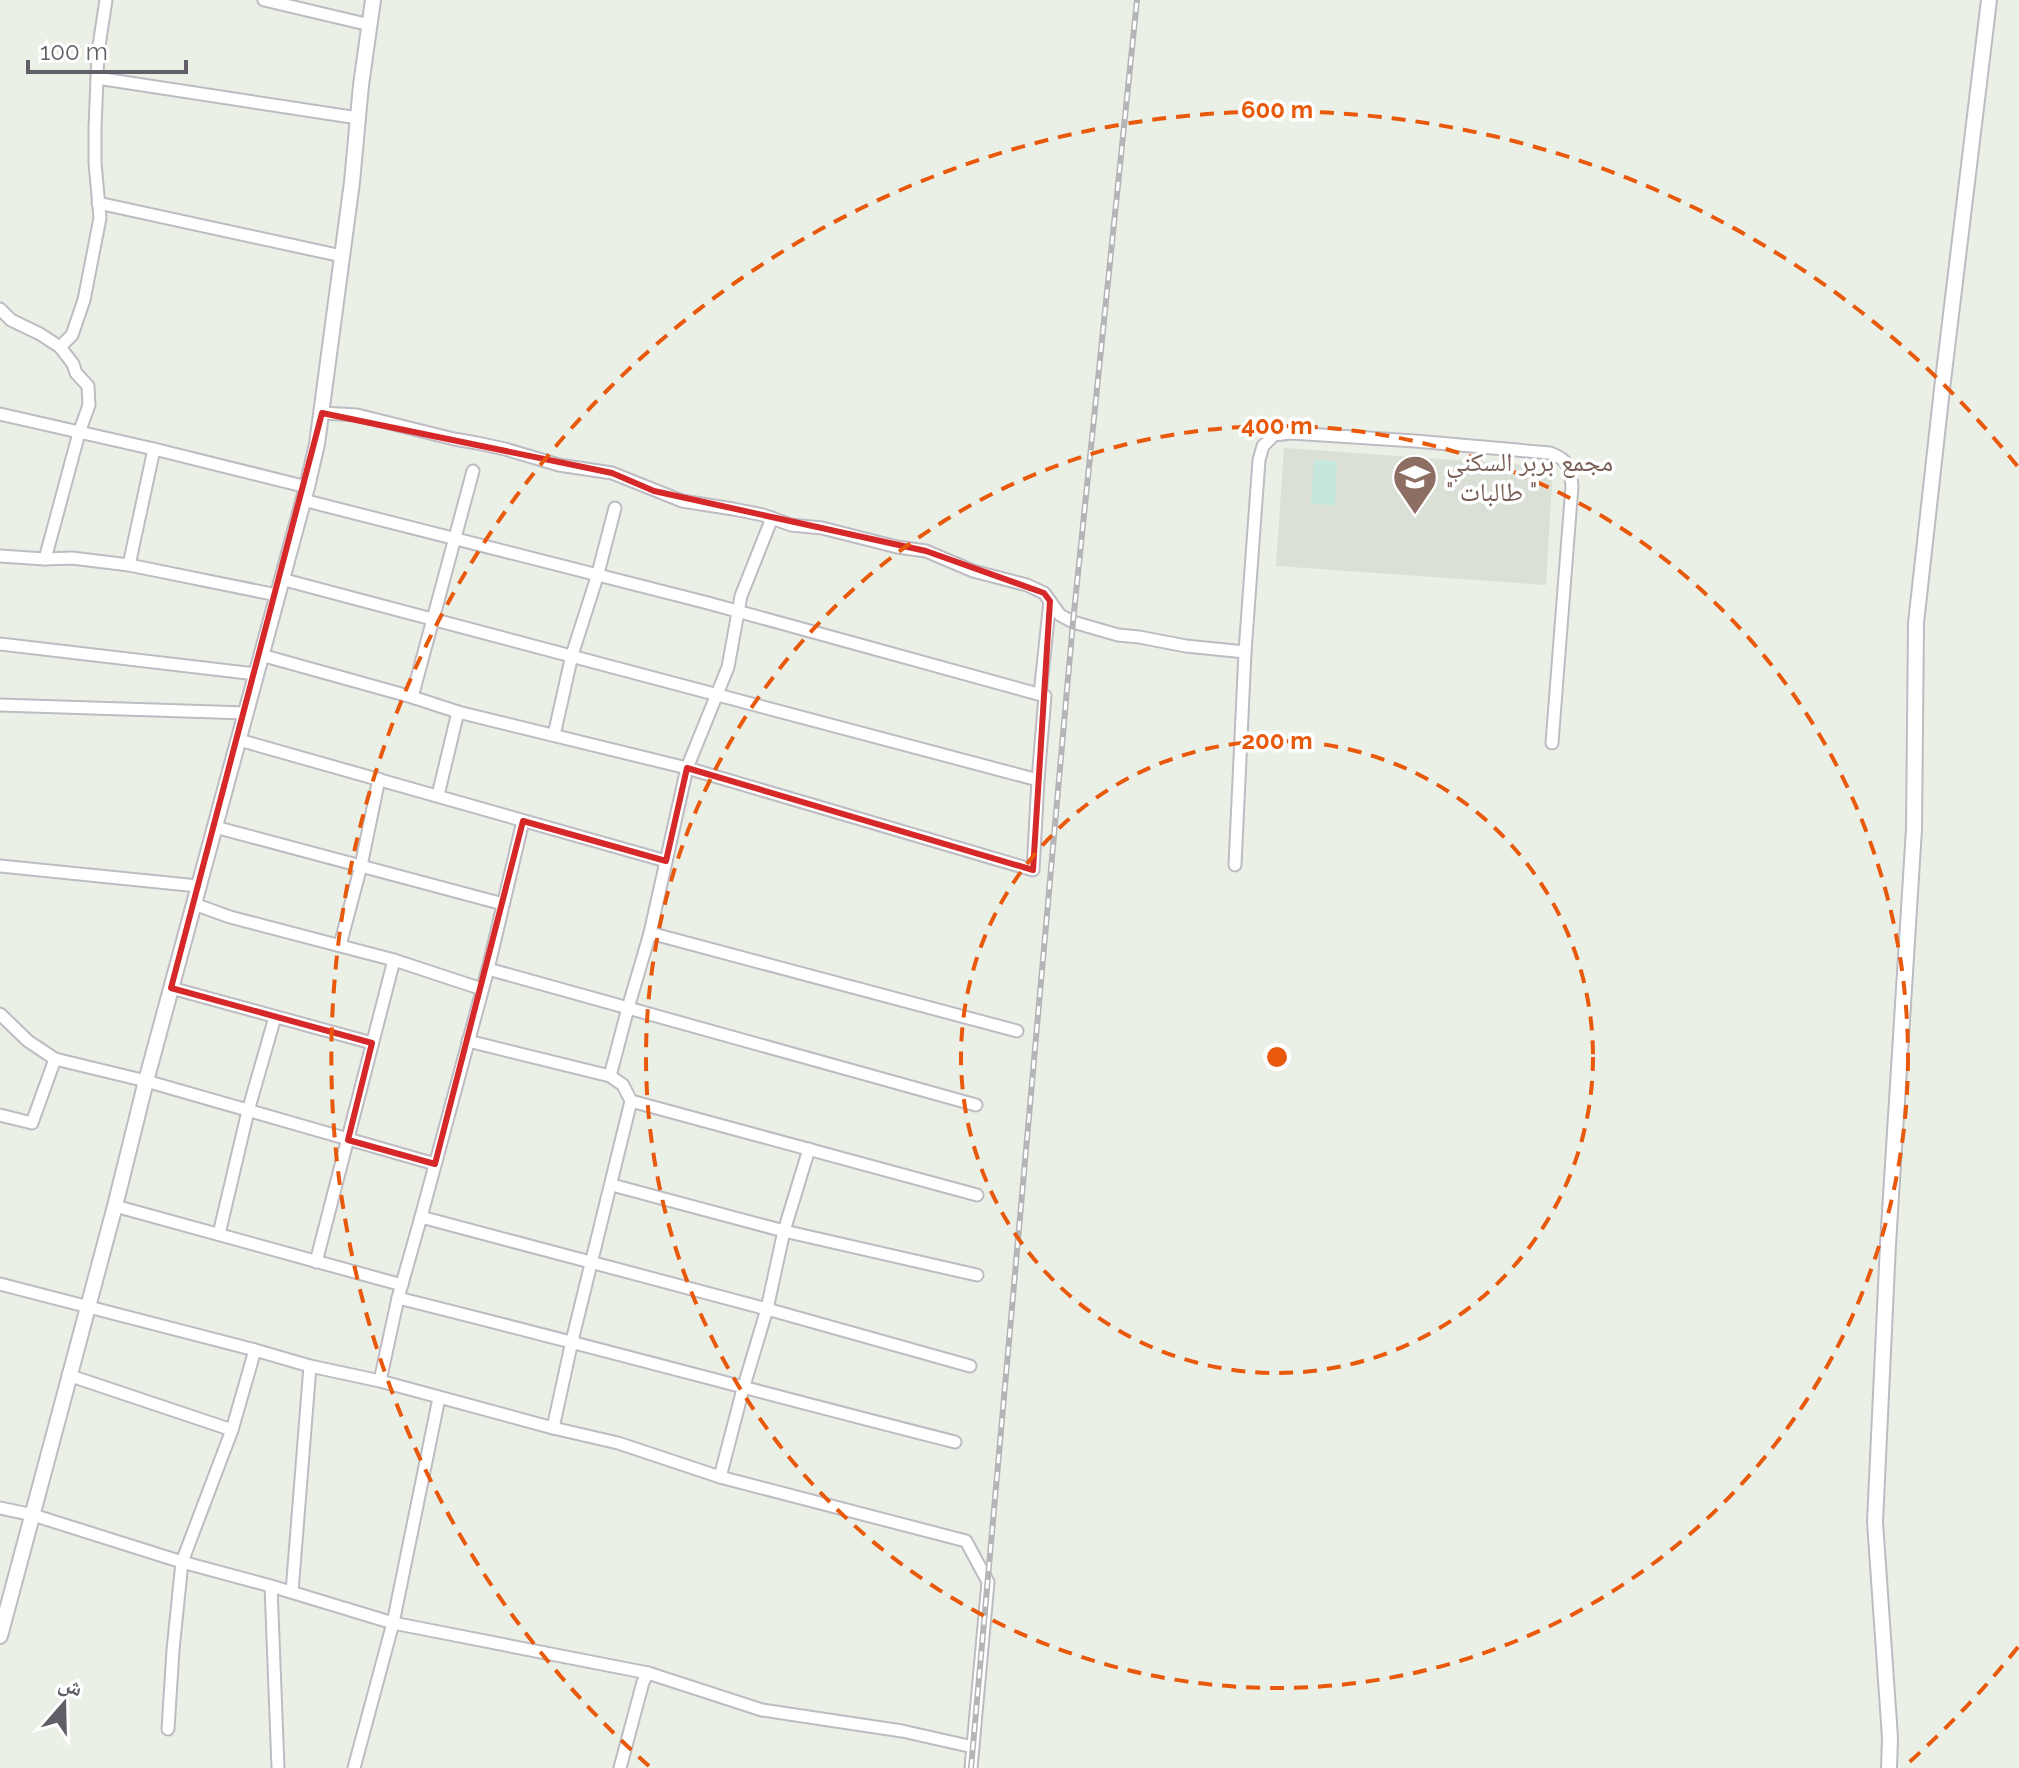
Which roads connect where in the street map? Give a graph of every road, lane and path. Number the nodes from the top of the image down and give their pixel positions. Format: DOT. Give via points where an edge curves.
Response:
graph roads {
  1 [pos="106,0"];
  2 [pos="264,0"];
  3 [pos="373,0"];
  4 [pos="1989,0"];
  5 [pos="370,25"];
  6 [pos="97,78"];
  7 [pos="358,118"];
  8 [pos="98,203"];
  9 [pos="342,256"];
  10 [pos="0,309"];
  11 [pos="60,347"];
  12 [pos="322,413"];
  13 [pos="0,414"];
  14 [pos="79,433"];
  15 [pos="154,449"];
  16 [pos="473,471"];
  17 [pos="305,494"];
  18 [pos="615,508"];
  19 [pos="772,518"];
  20 [pos="455,540"];
  21 [pos="0,556"];
  22 [pos="45,559"];
  23 [pos="129,565"];
  24 [pos="597,577"];
  25 [pos="281,579"];
  26 [pos="277,595"];
  27 [pos="1050,601"];
  28 [pos="738,612"];
  29 [pos="433,618"];
  30 [pos="0,644"];
  31 [pos="1245,652"];
  32 [pos="261,655"];
  33 [pos="572,655"];
  34 [pos="256,674"];
  35 [pos="718,694"];
  36 [pos="1040,694"];
  37 [pos="412,697"];
  38 [pos="0,705"];
  39 [pos="458,712"];
  40 [pos="246,713"];
  41 [pos="554,735"];
  42 [pos="239,740"];
  43 [pos="1552,743"];
  44 [pos="687,768"];
  45 [pos="379,779"];
  46 [pos="1038,780"];
  47 [pos="438,795"];
  48 [pos="523,821"];
  49 [pos="215,827"];
  50 [pos="666,861"];
  51 [pos="1235,865"];
  52 [pos="0,866"];
  53 [pos="361,866"];
  54 [pos="198,886"];
  55 [pos="194,904"];
  56 [pos="503,904"];
  57 [pos="650,933"];
  58 [pos="340,945"];
  59 [pos="394,960"];
  60 [pos="488,969"];
  61 [pos="171,988"];
  62 [pos="482,989"];
  63 [pos="628,1008"];
  64 [pos="0,1014"];
  65 [pos="275,1017"];
  66 [pos="1017,1031"];
  67 [pos="468,1041"];
  68 [pos="372,1043"];
  69 [pos="55,1059"];
  70 [pos="610,1076"];
  71 [pos="146,1081"];
  72 [pos="631,1101"];
  73 [pos="976,1105"];
  74 [pos="248,1111"];
  75 [pos="0,1115"];
  76 [pos="348,1140"];
  77 [pos="809,1149"];
  78 [pos="435,1164"];
  79 [pos="612,1185"];
  80 [pos="977,1195"];
  81 [pos="115,1206"];
  82 [pos="421,1217"];
  83 [pos="784,1231"];
  84 [pos="219,1234"];
  85 [pos="316,1262"];
  86 [pos="592,1263"];
  87 [pos="977,1275"];
  88 [pos="0,1284"];
  89 [pos="402,1285"];
  90 [pos="398,1298"];
  91 [pos="88,1307"];
  92 [pos="767,1309"];
  93 [pos="572,1341"];
  94 [pos="255,1350"];
  95 [pos="310,1366"];
  96 [pos="970,1366"];
  97 [pos="68,1375"];
  98 [pos="380,1381"];
  99 [pos="743,1389"];
  100 [pos="439,1398"];
  101 [pos="553,1428"];
  102 [pos="232,1430"];
  103 [pos="955,1442"];
  104 [pos="720,1477"];
  105 [pos="0,1508"];
  106 [pos="33,1515"];
  107 [pos="182,1562"];
  108 [pos="271,1586"];
  109 [pos="292,1592"];
  110 [pos="393,1623"];
  111 [pos="0,1636"];
  112 [pos="648,1673"];
  113 [pos="168,1729"];
  114 [pos="973,1747"];
  115 [pos="278,1768"];
  116 [pos="354,1768"];
  117 [pos="620,1768"];
  118 [pos="971,1768"];
  119 [pos="1889,1768"];
  1 -- 6 [label="street"];
  2 -- 5 [label="street"];
  3 -- 5 [label="street"];
  4 -- 119 [label="street" via="1916,623 1914,829 1875,1522"];
  5 -- 7 [label="street"];
  6 -- 7 [label="street"];
  6 -- 8 [label="street"];
  7 -- 9 [label="street"];
  8 -- 9 [label="street"];
  8 -- 11 [label="street" via="100,218 84,300 72,335"];
  9 -- 12 [label="street"];
  10 -- 11 [label="street"];
  11 -- 14 [label="street" via="88,386 89,405"];
  12 -- 17 [label="street"];
  12 -- 19 [label="street" via="357,415 612,473 682,501"];
  13 -- 14 [label="street"];
  14 -- 15 [label="street"];
  14 -- 22 [label="street"];
  15 -- 17 [label="street"];
  15 -- 23 [label="street"];
  16 -- 20 [label="street"];
  17 -- 20 [label="street"];
  17 -- 25 [label="street"];
  18 -- 24 [label="street"];
  19 -- 27 [label="street" via="926,551 1027,585"];
  19 -- 28 [label="street"];
  20 -- 24 [label="street"];
  20 -- 29 [label="street"];
  21 -- 22 [label="street"];
  22 -- 23 [label="street"];
  23 -- 26 [label="street"];
  24 -- 28 [label="street"];
  24 -- 33 [label="street"];
  25 -- 26 [label="street"];
  25 -- 29 [label="street"];
  26 -- 32 [label="street"];
  27 -- 31 [label="street" via="1073,622 1118,635"];
  27 -- 36 [label="street"];
  28 -- 35 [label="street"];
  28 -- 36 [label="street"];
  29 -- 33 [label="street"];
  29 -- 37 [label="street"];
  30 -- 34 [label="street"];
  31 -- 43 [label="street" via="1259,460 1274,435 1550,453 1570,468 1572,486"];
  31 -- 51 [label="street"];
  32 -- 34 [label="street"];
  32 -- 37 [label="street"];
  33 -- 35 [label="street"];
  33 -- 41 [label="street"];
  34 -- 40 [label="street"];
  35 -- 44 [label="street"];
  35 -- 46 [label="street"];
  36 -- 46 [label="street" via="1045,696"];
  37 -- 39 [label="street"];
  38 -- 40 [label="street"];
  39 -- 41 [label="street"];
  39 -- 47 [label="street"];
  40 -- 42 [label="street"];
  41 -- 44 [label="street"];
  42 -- 45 [label="street"];
  42 -- 49 [label="street"];
  44 -- 46 [label="street" via="1033,870"];
  44 -- 50 [label="street"];
  45 -- 47 [label="street"];
  45 -- 53 [label="street"];
  47 -- 48 [label="street"];
  48 -- 50 [label="street"];
  48 -- 56 [label="street"];
  49 -- 53 [label="street"];
  49 -- 54 [label="street"];
  50 -- 57 [label="street"];
  52 -- 54 [label="street"];
  53 -- 56 [label="street"];
  53 -- 58 [label="street"];
  54 -- 55 [label="street"];
  55 -- 58 [label="street"];
  55 -- 61 [label="street"];
  56 -- 60 [label="street"];
  57 -- 63 [label="street"];
  57 -- 66 [label="street"];
  58 -- 59 [label="street"];
  59 -- 62 [label="street"];
  59 -- 68 [label="street"];
  60 -- 62 [label="street"];
  60 -- 63 [label="street"];
  61 -- 65 [label="street"];
  61 -- 71 [label="street"];
  62 -- 67 [label="street"];
  63 -- 70 [label="street"];
  63 -- 73 [label="street"];
  64 -- 69 [label="street"];
  65 -- 68 [label="street"];
  65 -- 74 [label="street"];
  67 -- 70 [label="street"];
  67 -- 78 [label="street"];
  68 -- 76 [label="street"];
  69 -- 71 [label="street"];
  69 -- 75 [label="street" via="32,1123"];
  70 -- 72 [label="street" via="623,1085"];
  71 -- 74 [label="street"];
  71 -- 81 [label="street"];
  72 -- 77 [label="street"];
  72 -- 79 [label="street"];
  74 -- 76 [label="street"];
  74 -- 84 [label="street"];
  76 -- 78 [label="street"];
  76 -- 85 [label="street"];
  77 -- 80 [label="street"];
  77 -- 83 [label="street"];
  78 -- 82 [label="street"];
  79 -- 83 [label="street"];
  79 -- 86 [label="street"];
  81 -- 84 [label="street"];
  81 -- 91 [label="street"];
  82 -- 86 [label="street"];
  82 -- 89 [label="street"];
  83 -- 87 [label="street"];
  83 -- 92 [label="street"];
  84 -- 85 [label="street"];
  85 -- 89 [label="street"];
  86 -- 92 [label="street"];
  86 -- 93 [label="street"];
  88 -- 91 [label="street"];
  89 -- 90 [label="street"];
  90 -- 93 [label="street"];
  90 -- 98 [label="street"];
  91 -- 94 [label="street"];
  91 -- 97 [label="street"];
  92 -- 96 [label="street"];
  92 -- 99 [label="street"];
  93 -- 99 [label="street"];
  93 -- 101 [label="street"];
  94 -- 95 [label="street"];
  94 -- 102 [label="street"];
  95 -- 98 [label="street"];
  95 -- 109 [label="street"];
  97 -- 102 [label="street"];
  97 -- 106 [label="street"];
  98 -- 100 [label="street"];
  99 -- 103 [label="street"];
  99 -- 104 [label="street"];
  100 -- 101 [label="street"];
  100 -- 110 [label="street"];
  101 -- 104 [label="street"];
  102 -- 107 [label="street"];
  104 -- 114 [label="street" via="966,1541 988,1582"];
  105 -- 106 [label="street"];
  106 -- 107 [label="street"];
  106 -- 111 [label="street"];
  107 -- 108 [label="street"];
  107 -- 113 [label="street"];
  108 -- 109 [label="street"];
  108 -- 115 [label="street"];
  109 -- 110 [label="street"];
  110 -- 112 [label="street"];
  110 -- 116 [label="street"];
  112 -- 114 [label="street" via="762,1710"];
  112 -- 117 [label="street"];
  114 -- 118 [label="street"];
}
